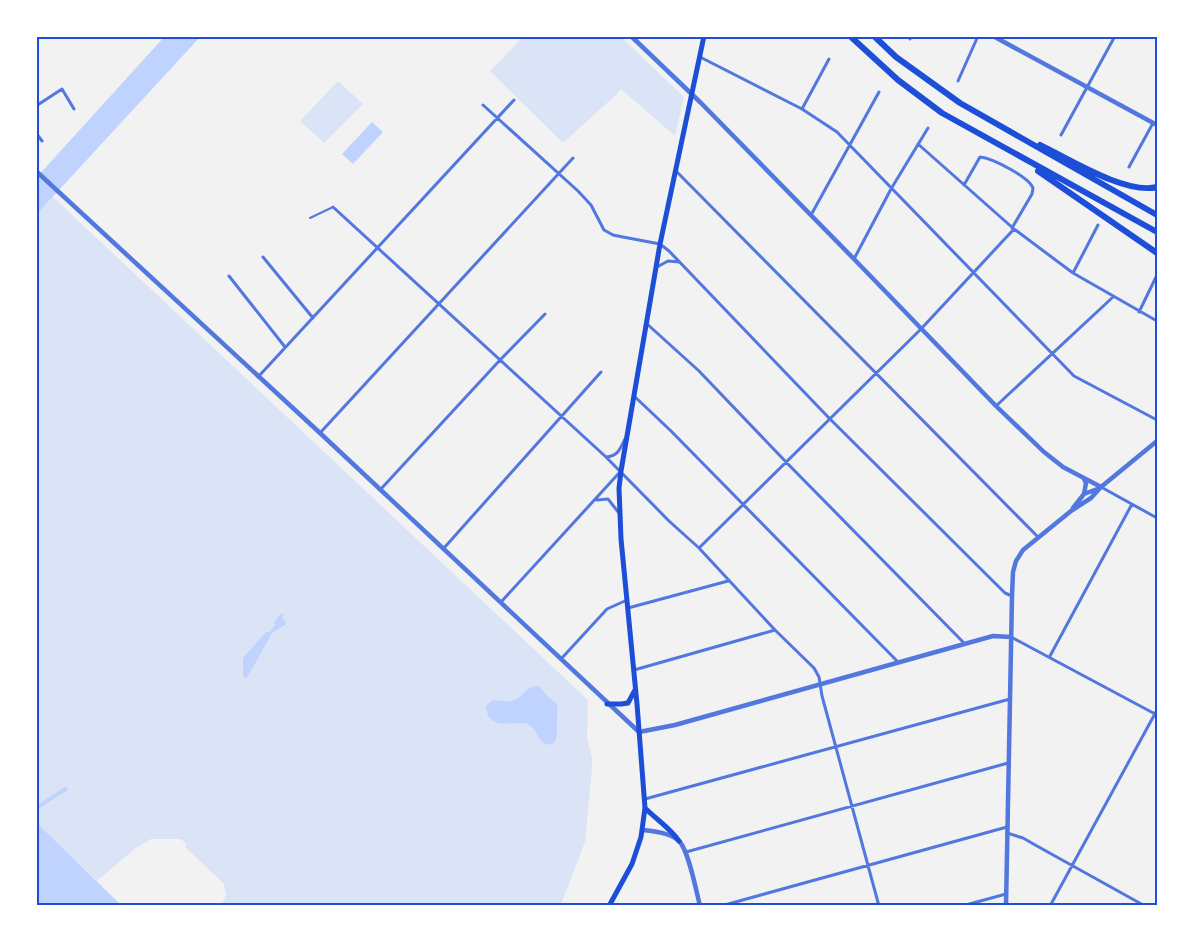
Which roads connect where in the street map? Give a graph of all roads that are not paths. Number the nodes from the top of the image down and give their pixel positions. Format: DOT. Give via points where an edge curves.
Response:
graph roads {
  1 [pos="631,36"];
  2 [pos="704,36"];
  3 [pos="850,36"];
  4 [pos="874,36"];
  5 [pos="978,36"];
  6 [pos="994,36"];
  7 [pos="1115,36"];
  8 [pos="700,58"];
  9 [pos="828,59"];
  10 [pos="958,81"];
  11 [pos="1087,87"];
  12 [pos="879,92"];
  13 [pos="692,95"];
  14 [pos="514,100"];
  15 [pos="483,105"];
  16 [pos="36,106"];
  17 [pos="74,109"];
  18 [pos="802,109"];
  19 [pos="497,117"];
  20 [pos="1155,124"];
  21 [pos="998,126"];
  22 [pos="928,128"];
  23 [pos="36,133"];
  24 [pos="1061,135"];
  25 [pos="42,140"];
  26 [pos="918,144"];
  27 [pos="849,146"];
  28 [pos="1012,153"];
  29 [pos="573,158"];
  30 [pos="1129,167"];
  31 [pos="676,171"];
  32 [pos="37,172"];
  33 [pos="558,175"];
  34 [pos="964,185"];
  35 [pos="1157,187"];
  36 [pos="891,189"];
  37 [pos="333,207"];
  38 [pos="811,215"];
  39 [pos="1157,215"];
  40 [pos="310,218"];
  41 [pos="1098,225"];
  42 [pos="1013,228"];
  43 [pos="1157,232"];
  44 [pos="660,244"];
  45 [pos="377,247"];
  46 [pos="1157,253"];
  47 [pos="263,257"];
  48 [pos="854,258"];
  49 [pos="679,262"];
  50 [pos="656,267"];
  51 [pos="1073,273"];
  52 [pos="973,274"];
  53 [pos="1157,275"];
  54 [pos="229,276"];
  55 [pos="1113,297"];
  56 [pos="439,303"];
  57 [pos="1139,312"];
  58 [pos="546,314"];
  59 [pos="313,318"];
  60 [pos="1157,321"];
  61 [pos="646,323"];
  62 [pos="921,328"];
  63 [pos="285,347"];
  64 [pos="1052,353"];
  65 [pos="500,360"];
  66 [pos="601,372"];
  67 [pos="876,374"];
  68 [pos="258,377"];
  69 [pos="633,396"];
  70 [pos="996,406"];
  71 [pos="562,416"];
  72 [pos="829,418"];
  73 [pos="1157,420"];
  74 [pos="320,433"];
  75 [pos="627,435"];
  76 [pos="1157,442"];
  77 [pos="606,457"];
  78 [pos="786,462"];
  79 [pos="621,471"];
  80 [pos="1083,477"];
  81 [pos="1101,487"];
  82 [pos="380,490"];
  83 [pos="1084,494"];
  84 [pos="596,500"];
  85 [pos="1132,504"];
  86 [pos="743,505"];
  87 [pos="1071,511"];
  88 [pos="619,513"];
  89 [pos="1157,518"];
  90 [pos="1038,537"];
  91 [pos="444,548"];
  92 [pos="699,548"];
  93 [pos="728,581"];
  94 [pos="1012,596"];
  95 [pos="627,600"];
  96 [pos="500,603"];
  97 [pos="628,608"];
  98 [pos="774,630"];
  99 [pos="1011,637"];
  100 [pos="965,644"];
  101 [pos="1050,656"];
  102 [pos="560,659"];
  103 [pos="898,662"];
  104 [pos="634,670"];
  105 [pos="820,684"];
  106 [pos="636,689"];
  107 [pos="1010,699"];
  108 [pos="607,704"];
  109 [pos="1157,710"];
  110 [pos="1156,714"];
  111 [pos="639,732"];
  112 [pos="836,747"];
  113 [pos="1008,763"];
  114 [pos="645,799"];
  115 [pos="851,807"];
  116 [pos="645,808"];
  117 [pos="1008,827"];
  118 [pos="643,830"];
  119 [pos="1007,833"];
  120 [pos="679,841"];
  121 [pos="686,852"];
  122 [pos="868,866"];
  123 [pos="1072,866"];
  124 [pos="1006,894"];
  125 [pos="609,906"];
  126 [pos="700,906"];
  127 [pos="721,906"];
  128 [pos="879,906"];
  129 [pos="962,906"];
  130 [pos="1006,906"];
  131 [pos="1050,906"];
  132 [pos="1146,906"];
  1 -- 13 [label="street"];
  2 -- 8 [label="main road"];
  3 -- 28 [label="highway" via="921,98"];
  4 -- 21 [label="highway" via="927,80"];
  5 -- 10 [label="street"];
  6 -- 11 [label="street"];
  7 -- 11 [label="street"];
  8 -- 13 [label="main road"];
  8 -- 18 [label="street"];
  9 -- 18 [label="street"];
  11 -- 20 [label="street"];
  11 -- 24 [label="street"];
  12 -- 27 [label="street"];
  13 -- 31 [label="main road"];
  13 -- 38 [label="street"];
  14 -- 19 [label="street"];
  15 -- 19 [label="street"];
  16 -- 17 [label="street" via="62,89"];
  18 -- 27 [label="street" via="837,132"];
  19 -- 33 [label="street"];
  19 -- 45 [label="street"];
  20 -- 30 [label="street"];
  21 -- 35 [label="highway" via="1113,180 1137,188"];
  21 -- 39 [label="highway"];
  22 -- 26 [label="street"];
  23 -- 25 [label="street"];
  26 -- 34 [label="street"];
  26 -- 36 [label="street"];
  27 -- 36 [label="street"];
  27 -- 38 [label="street"];
  28 -- 43 [label="highway"];
  28 -- 46 [label="highway"];
  29 -- 33 [label="street"];
  31 -- 44 [label="main road"];
  31 -- 67 [label="street"];
  32 -- 68 [label="street"];
  33 -- 44 [label="street" via="590,205 604,230"];
  33 -- 56 [label="street"];
  34 -- 42 [label="street"];
  34 -- 42 [label="street" via="980,157 1027,179 1032,186 1032,194"];
  36 -- 48 [label="street"];
  36 -- 52 [label="street"];
  37 -- 40 [label="lane"];
  37 -- 45 [label="street"];
  38 -- 48 [label="street"];
  41 -- 51 [label="street"];
  42 -- 51 [label="street"];
  42 -- 52 [label="street"];
  44 -- 49 [label="street"];
  44 -- 50 [label="main road"];
  45 -- 56 [label="street"];
  45 -- 59 [label="street"];
  47 -- 59 [label="street"];
  48 -- 62 [label="street"];
  49 -- 50 [label="street" via="668,261"];
  49 -- 72 [label="street"];
  50 -- 61 [label="main road"];
  51 -- 55 [label="street"];
  52 -- 62 [label="street"];
  52 -- 64 [label="street"];
  53 -- 57 [label="street"];
  54 -- 63 [label="street"];
  55 -- 57 [label="street"];
  55 -- 64 [label="street"];
  56 -- 65 [label="street"];
  56 -- 74 [label="street"];
  57 -- 60 [label="street"];
  58 -- 65 [label="street"];
  59 -- 63 [label="street"];
  61 -- 69 [label="main road"];
  61 -- 78 [label="street" via="699,371"];
  62 -- 67 [label="street"];
  62 -- 70 [label="street"];
  63 -- 68 [label="street"];
  64 -- 70 [label="street"];
  64 -- 73 [label="street" via="1074,376"];
  65 -- 71 [label="street"];
  65 -- 82 [label="street"];
  66 -- 71 [label="street"];
  67 -- 72 [label="street"];
  67 -- 90 [label="street"];
  68 -- 74 [label="street"];
  69 -- 75 [label="main road"];
  69 -- 86 [label="street"];
  70 -- 80 [label="street" via="1044,452"];
  71 -- 77 [label="street"];
  71 -- 91 [label="street"];
  72 -- 78 [label="street"];
  72 -- 94 [label="street" via="1004,593"];
  74 -- 82 [label="street"];
  75 -- 77 [label="street" via="618,453"];
  75 -- 79 [label="main road"];
  76 -- 81 [label="street"];
  77 -- 79 [label="street"];
  78 -- 86 [label="street"];
  78 -- 100 [label="street"];
  79 -- 84 [label="street"];
  79 -- 88 [label="main road"];
  79 -- 92 [label="street"];
  80 -- 81 [label="street"];
  80 -- 83 [label="street" via="1086,483"];
  81 -- 83 [label="street"];
  81 -- 85 [label="street"];
  81 -- 87 [label="street"];
  82 -- 91 [label="street"];
  83 -- 87 [label="street"];
  84 -- 88 [label="street" via="608,499"];
  84 -- 96 [label="street"];
  85 -- 89 [label="street"];
  85 -- 101 [label="street"];
  86 -- 92 [label="street"];
  86 -- 103 [label="street"];
  87 -- 90 [label="street"];
  88 -- 95 [label="main road"];
  90 -- 94 [label="street" via="1016,561 1012,572"];
  91 -- 96 [label="street"];
  92 -- 93 [label="street"];
  93 -- 97 [label="street"];
  93 -- 98 [label="street"];
  94 -- 99 [label="street"];
  95 -- 97 [label="main road"];
  95 -- 102 [label="street" via="607,609"];
  96 -- 102 [label="street"];
  97 -- 104 [label="main road"];
  98 -- 104 [label="street"];
  98 -- 105 [label="street" via="814,668"];
  99 -- 100 [label="street" via="993,636"];
  99 -- 101 [label="street"];
  99 -- 107 [label="street"];
  100 -- 103 [label="street"];
  101 -- 110 [label="street"];
  102 -- 108 [label="street"];
  103 -- 105 [label="street"];
  104 -- 106 [label="main road"];
  105 -- 111 [label="street"];
  105 -- 112 [label="street"];
  106 -- 108 [label="main road" via="628,703"];
  106 -- 111 [label="main road"];
  107 -- 112 [label="street"];
  107 -- 113 [label="street"];
  108 -- 111 [label="street"];
  109 -- 110 [label="street"];
  110 -- 123 [label="street"];
  111 -- 114 [label="main road"];
  112 -- 114 [label="street"];
  112 -- 115 [label="street"];
  113 -- 115 [label="street"];
  113 -- 117 [label="street"];
  114 -- 116 [label="main road"];
  115 -- 121 [label="street"];
  115 -- 122 [label="street"];
  116 -- 118 [label="main road"];
  116 -- 120 [label="main road"];
  117 -- 119 [label="street"];
  117 -- 122 [label="street"];
  118 -- 120 [label="street" via="669,835"];
  118 -- 125 [label="main road" via="632,864"];
  119 -- 123 [label="street" via="1023,838"];
  119 -- 124 [label="street"];
  120 -- 121 [label="street"];
  121 -- 126 [label="street"];
  122 -- 127 [label="street"];
  122 -- 128 [label="street"];
  123 -- 131 [label="street"];
  123 -- 132 [label="street"];
  124 -- 129 [label="street"];
  124 -- 130 [label="street"];
}
